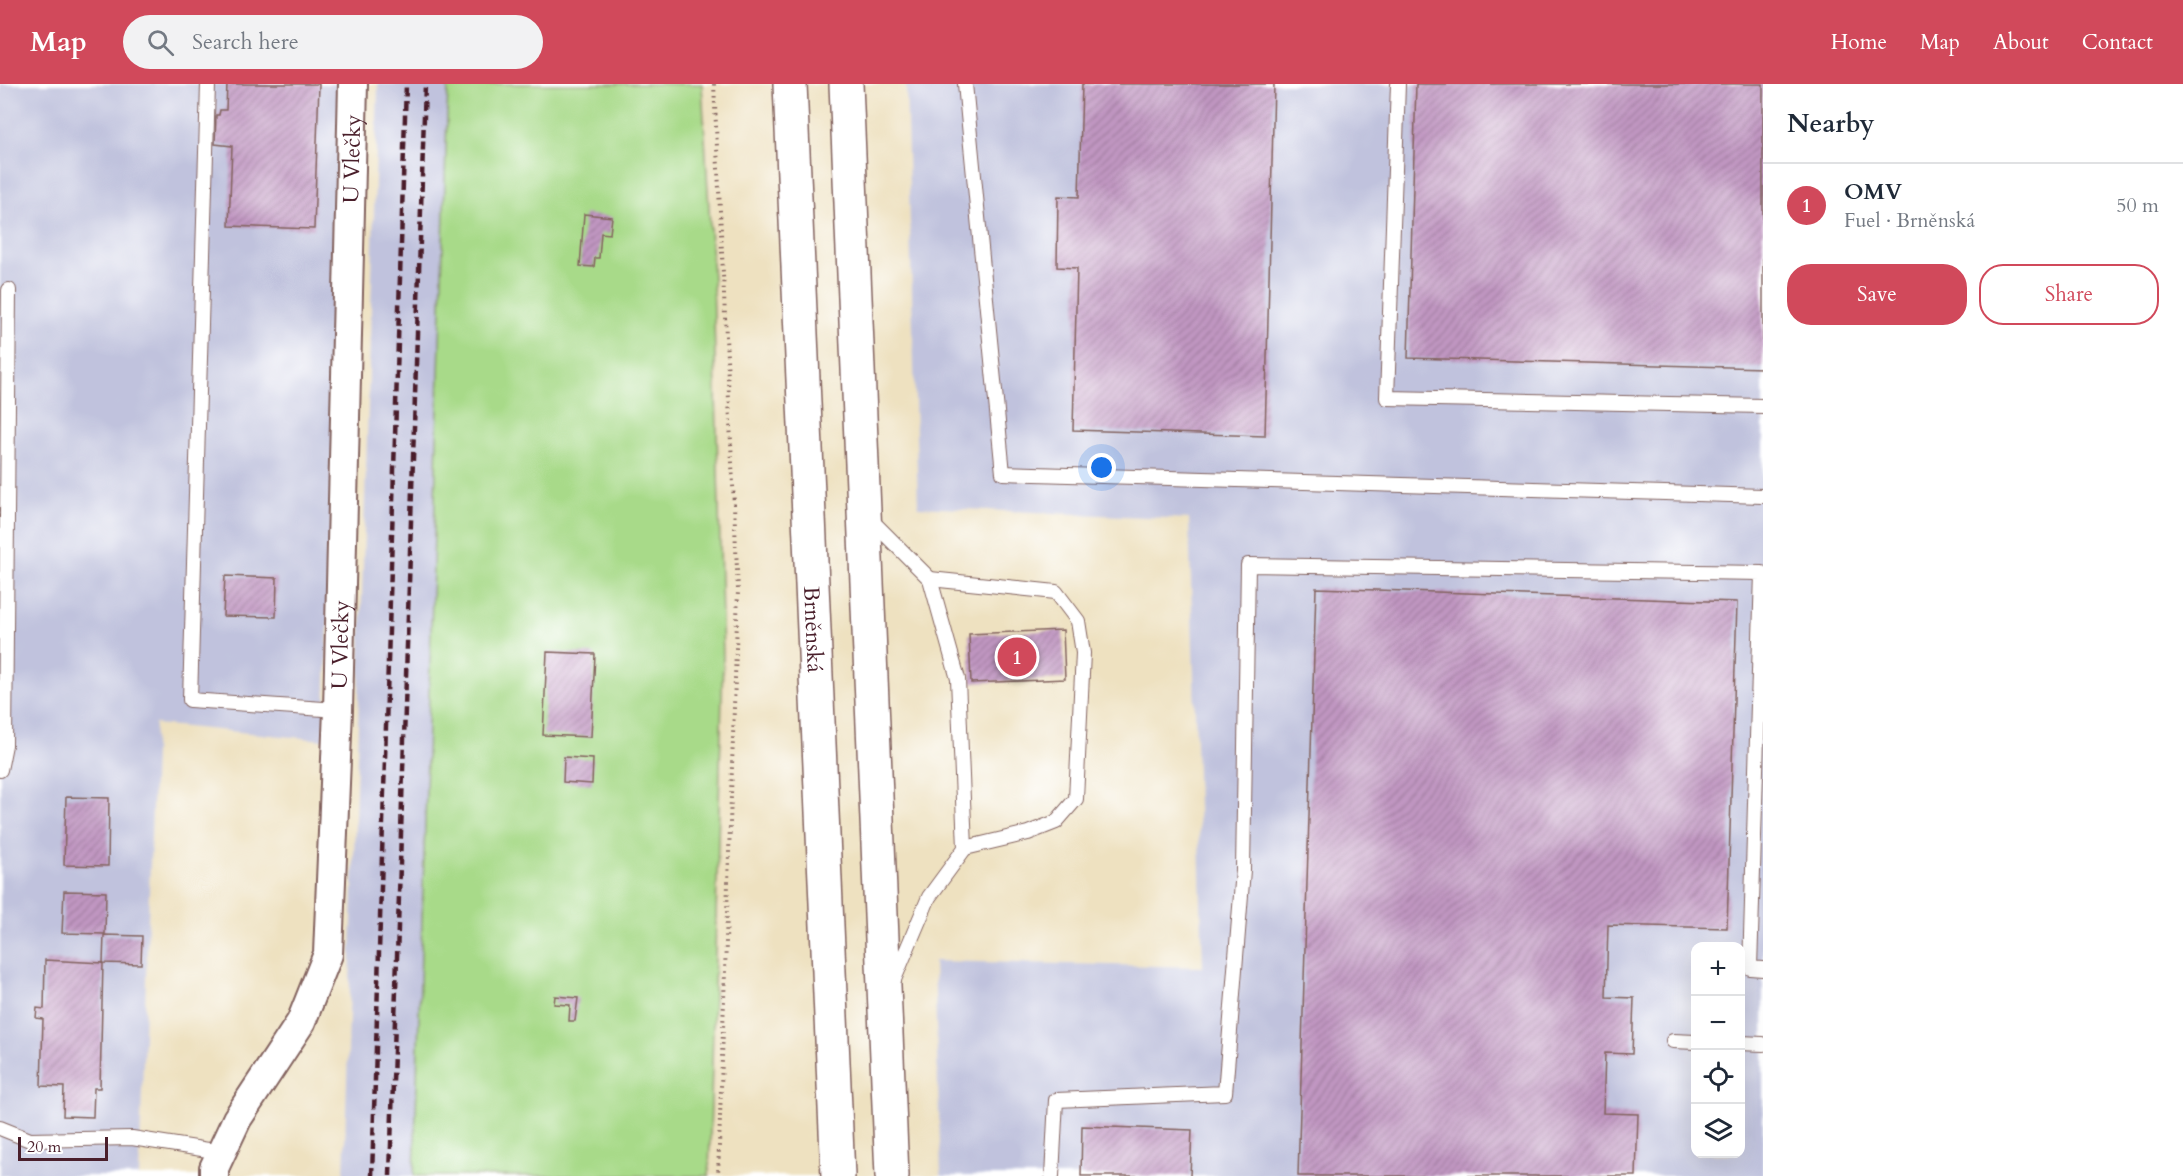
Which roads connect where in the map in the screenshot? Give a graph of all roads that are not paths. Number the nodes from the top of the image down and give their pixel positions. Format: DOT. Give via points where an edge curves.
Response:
graph roads {
  1 [pos="208,84"];
  2 [pos="353,84"];
  3 [pos="790,84"];
  4 [pos="846,84"];
  5 [pos="965,84"];
  6 [pos="1398,84"];
  7 [pos="9,290"];
  8 [pos="1763,406"];
  9 [pos="1763,496"];
  10 [pos="865,513"];
  11 [pos="930,579"];
  12 [pos="338,710"];
  13 [pos="0,770"];
  14 [pos="965,848"];
  15 [pos="1763,969"];
  16 [pos="885,1000"];
  17 [pos="1673,1041"];
  18 [pos="1691,1042"];
  19 [pos="1745,1043"];
  20 [pos="1763,1044"];
  21 [pos="0,1128"];
  22 [pos="218,1164"];
  23 [pos="838,1176"];
  24 [pos="892,1176"];
  25 [pos="1052,1176"];
  1 -- 12 [label="lane" via="190,700"];
  2 -- 12 [label="street, U Vlečky"];
  3 -- 23 [label="highway, Brněnská"];
  4 -- 10 [label="highway"];
  5 -- 9 [label="lane" via="1003,473"];
  6 -- 8 [label="lane" via="1387,398"];
  7 -- 13 [label="lane" via="5,745"];
  10 -- 11 [label="lane"];
  10 -- 16 [label="highway"];
  11 -- 14 [label="lane" via="958,679"];
  11 -- 14 [label="lane" via="1056,592 1078,621 1083,653 1077,799 1056,822 1028,834"];
  12 -- 22 [label="street, U Vlečky" via="328,954 300,1022 237,1119"];
  14 -- 16 [label="lane" via="929,897"];
  15 -- 25 [label="lane" via="1750,968 1762,573 1248,565 1244,870 1225,1093 1056,1100"];
  16 -- 24 [label="highway"];
  17 -- 18 [label="lane"];
  19 -- 20 [label="lane"];
  21 -- 22 [label="lane" via="30,1140 132,1138"];
}
